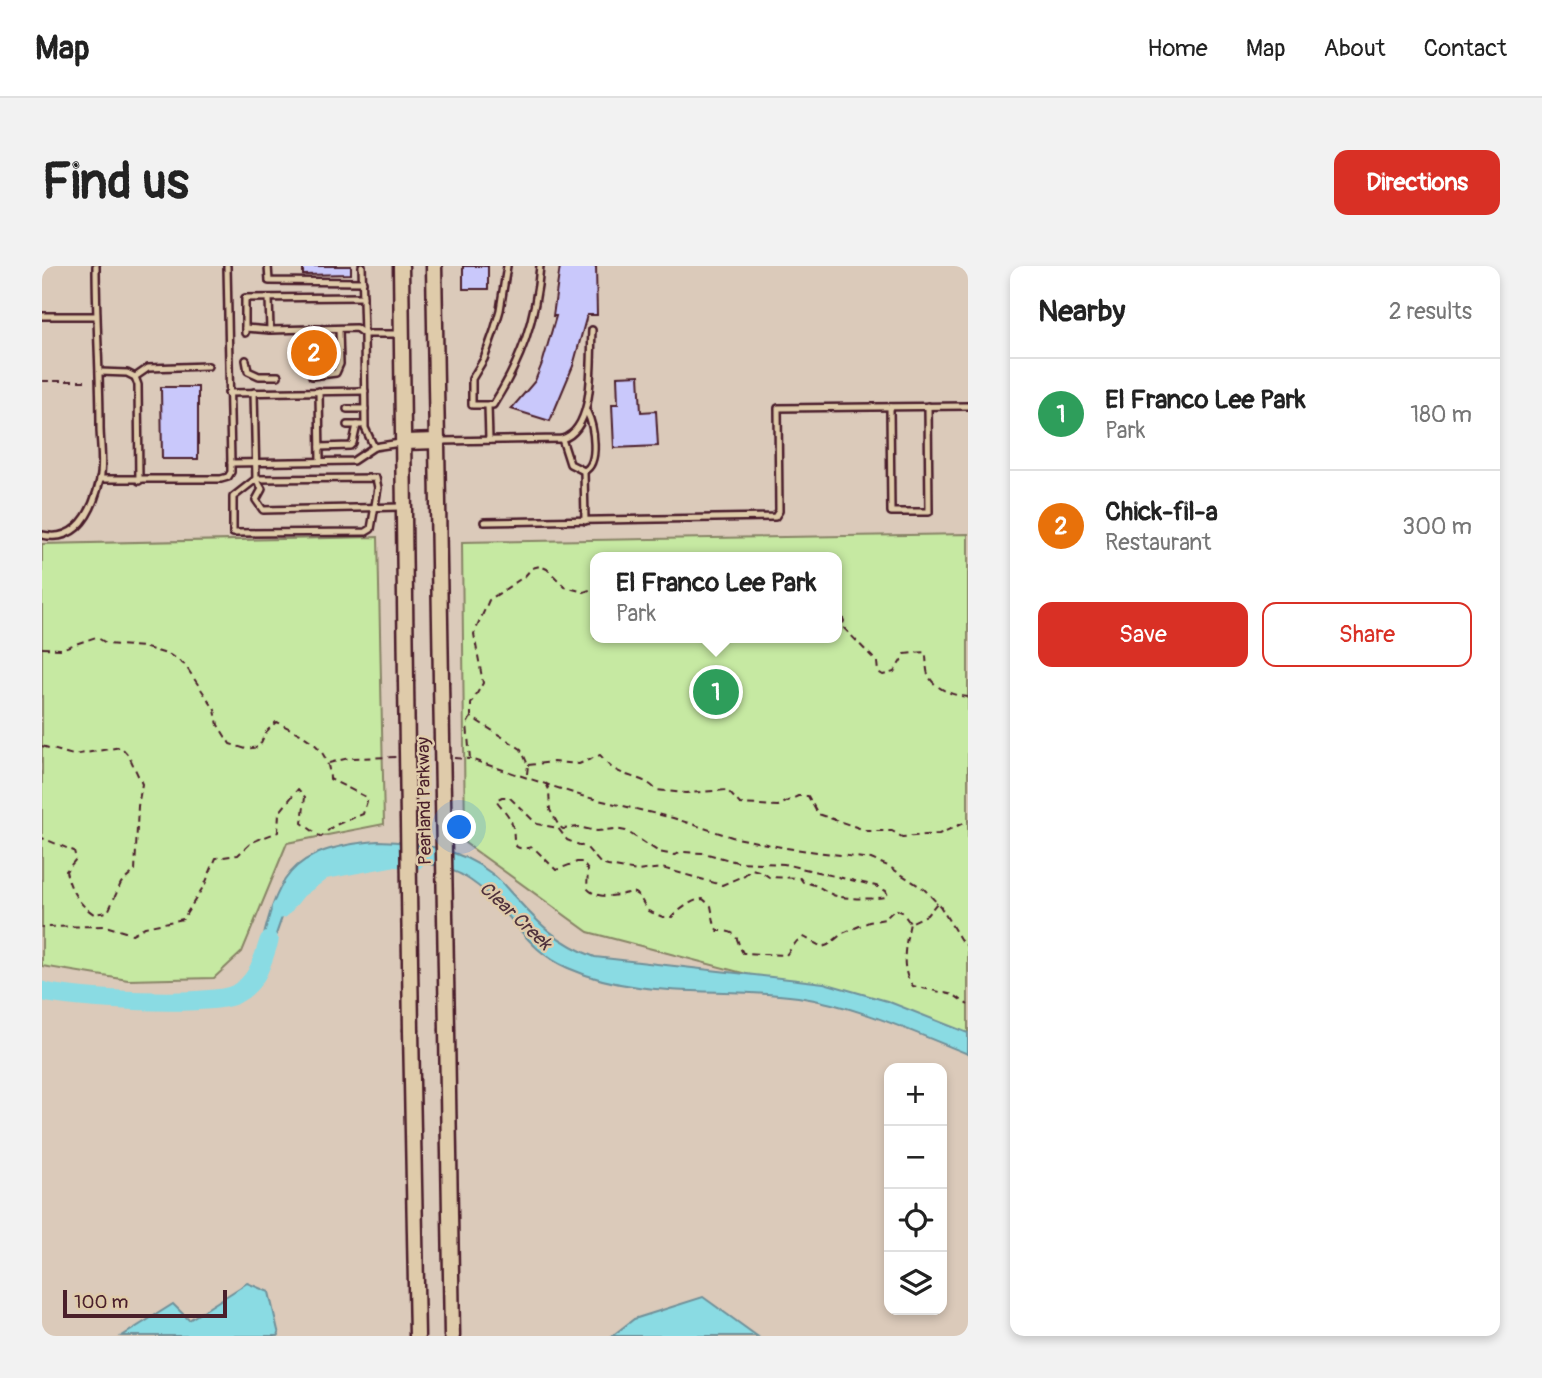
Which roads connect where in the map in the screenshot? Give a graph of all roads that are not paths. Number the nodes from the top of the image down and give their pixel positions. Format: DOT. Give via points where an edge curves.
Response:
graph roads {
  1 [pos="96,266"];
  2 [pos="227,266"];
  3 [pos="268,266"];
  4 [pos="362,266"];
  5 [pos="401,266"];
  6 [pos="434,266"];
  7 [pos="507,266"];
  8 [pos="540,266"];
  9 [pos="363,282"];
  10 [pos="363,297"];
  11 [pos="269,298"];
  12 [pos="42,316"];
  13 [pos="96,316"];
  14 [pos="339,328"];
  15 [pos="270,330"];
  16 [pos="592,330"];
  17 [pos="364,334"];
  18 [pos="402,334"];
  19 [pos="246,360"];
  20 [pos="208,366"];
  21 [pos="100,372"];
  22 [pos="278,376"];
  23 [pos="312,376"];
  24 [pos="135,377"];
  25 [pos="319,391"];
  26 [pos="365,391"];
  27 [pos="254,392"];
  28 [pos="228,393"];
  29 [pos="488,405"];
  30 [pos="928,406"];
  31 [pos="968,406"];
  32 [pos="890,407"];
  33 [pos="319,409"];
  34 [pos="329,409"];
  35 [pos="347,409"];
  36 [pos="365,409"];
  37 [pos="587,412"];
  38 [pos="320,425"];
  39 [pos="328,425"];
  40 [pos="347,425"];
  41 [pos="361,425"];
  42 [pos="562,439"];
  43 [pos="489,440"];
  44 [pos="438,441"];
  45 [pos="404,442"];
  46 [pos="320,446"];
  47 [pos="374,447"];
  48 [pos="320,461"];
  49 [pos="231,463"];
  50 [pos="255,463"];
  51 [pos="584,471"];
  52 [pos="100,479"];
  53 [pos="256,479"];
  54 [pos="139,481"];
  55 [pos="404,507"];
  56 [pos="375,508"];
  57 [pos="585,521"];
  58 [pos="484,522"];
  59 [pos="42,535"];
  60 [pos="417,1336"];
  61 [pos="452,1336"];
  1 -- 13 [label="lane"];
  2 -- 28 [label="lane"];
  3 -- 9 [label="lane" via="269,281"];
  4 -- 9 [label="lane"];
  5 -- 18 [label="main road, Pearland Parkway"];
  6 -- 44 [label="main road, Pearland Parkway"];
  7 -- 29 [label="lane" via="494,331 472,379 472,405"];
  8 -- 29 [label="lane" via="518,363 493,405"];
  9 -- 10 [label="lane"];
  10 -- 11 [label="lane"];
  10 -- 17 [label="lane"];
  11 -- 15 [label="lane"];
  11 -- 15 [label="lane" via="245,298 245,331"];
  12 -- 13 [label="lane"];
  13 -- 21 [label="lane"];
  14 -- 15 [label="lane"];
  14 -- 17 [label="lane" via="356,328"];
  14 -- 23 [label="lane" via="336,373"];
  16 -- 37 [label="lane"];
  17 -- 18 [label="lane"];
  17 -- 26 [label="lane"];
  18 -- 45 [label="main road, Pearland Parkway"];
  19 -- 22 [label="lane" via="248,371"];
  20 -- 24 [label="lane" via="148,368"];
  21 -- 24 [label="lane"];
  21 -- 52 [label="lane"];
  24 -- 54 [label="lane"];
  25 -- 26 [label="lane"];
  25 -- 27 [label="lane"];
  25 -- 33 [label="lane"];
  26 -- 36 [label="lane"];
  27 -- 28 [label="lane"];
  27 -- 50 [label="lane"];
  28 -- 49 [label="lane"];
  29 -- 43 [label="lane"];
  30 -- 31 [label="lane"];
  30 -- 32 [label="lane"];
  30 -- 32 [label="lane" via="929,512 891,512"];
  32 -- 57 [label="lane" via="778,408 779,511 775,517"];
  33 -- 34 [label="lane"];
  33 -- 38 [label="lane"];
  35 -- 36 [label="lane"];
  36 -- 41 [label="lane"];
  37 -- 42 [label="lane" via="578,429"];
  37 -- 51 [label="lane" via="593,424 593,463"];
  38 -- 39 [label="lane"];
  38 -- 46 [label="lane"];
  40 -- 41 [label="lane"];
  41 -- 46 [label="lane" via="350,446"];
  41 -- 47 [label="lane"];
  42 -- 43 [label="lane"];
  42 -- 51 [label="lane" via="570,464"];
  43 -- 44 [label="lane"];
  44 -- 45 [label="main road"];
  44 -- 61 [label="main road, Pearland Parkway, bridge"];
  45 -- 47 [label="lane"];
  45 -- 55 [label="main road, Pearland Parkway"];
  46 -- 48 [label="lane"];
  47 -- 48 [label="lane" via="353,461"];
  48 -- 50 [label="lane"];
  49 -- 50 [label="lane"];
  49 -- 54 [label="lane" via="228,477 221,479"];
  50 -- 53 [label="lane"];
  51 -- 57 [label="lane"];
  52 -- 54 [label="lane"];
  52 -- 59 [label="lane" via="79,526 55,538"];
  53 -- 56 [label="lane" via="262,489 256,500 263,510"];
  53 -- 56 [label="lane" via="376,478"];
  53 -- 56 [label="lane" via="233,497 233,533 366,532 371,529"];
  55 -- 56 [label="lane"];
  55 -- 60 [label="main road, Pearland Parkway, bridge"];
  57 -- 58 [label="lane"];
}
